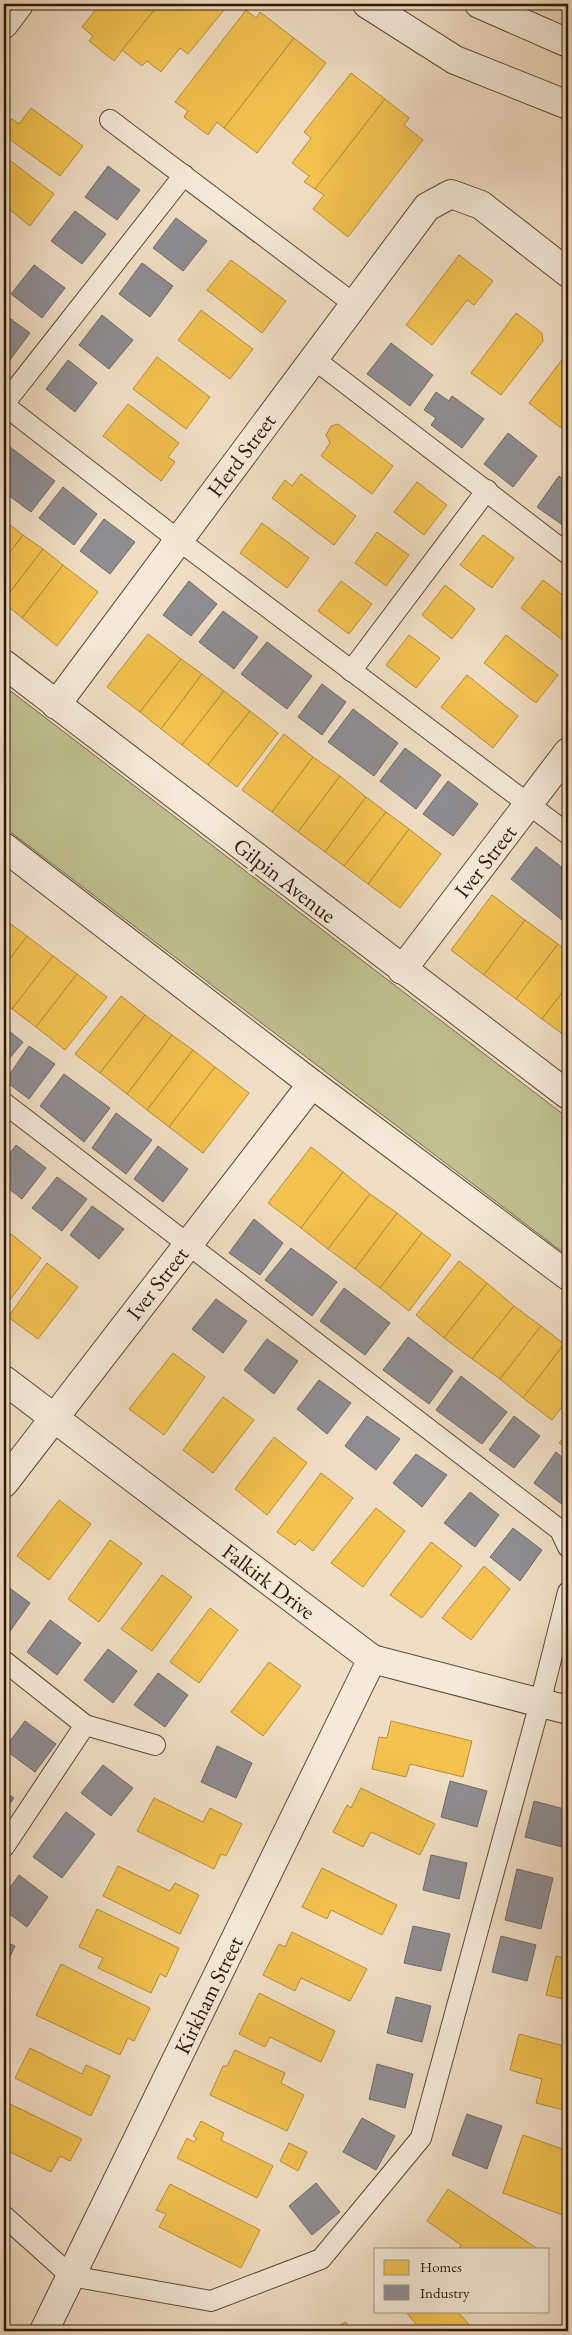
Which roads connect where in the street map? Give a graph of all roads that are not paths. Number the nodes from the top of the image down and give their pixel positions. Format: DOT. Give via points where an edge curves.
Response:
graph roads {
  1 [pos="19,4"];
  2 [pos="367,4"];
  3 [pos="479,4"];
  4 [pos="4,24"];
  5 [pos="568,43"];
  6 [pos="568,105"];
  7 [pos="110,120"];
  8 [pos="184,175"];
  9 [pos="568,272"];
  10 [pos="354,304"];
  11 [pos="314,359"];
  12 [pos="4,405"];
  13 [pos="487,490"];
  14 [pos="177,539"];
  15 [pos="568,554"];
  16 [pos="4,664"];
  17 [pos="352,671"];
  18 [pos="56,704"];
  19 [pos="568,752"];
  20 [pos="528,806"];
  21 [pos="568,834"];
  22 [pos="4,847"];
  23 [pos="402,970"];
  24 [pos="312,1084"];
  25 [pos="568,1095"];
  26 [pos="4,1103"];
  27 [pos="188,1244"];
  28 [pos="568,1276"];
  29 [pos="4,1380"];
  30 [pos="54,1418"];
  31 [pos="4,1483"];
  32 [pos="568,1547"];
  33 [pos="568,1592"];
  34 [pos="372,1659"];
  35 [pos="4,1662"];
  36 [pos="540,1703"];
  37 [pos="568,1710"];
  38 [pos="85,1725"];
  39 [pos="155,1745"];
  40 [pos="4,1847"];
  41 [pos="4,2216"];
  42 [pos="72,2276"];
  43 [pos="44,2331"];
  1 -- 4 [label="street"];
  2 -- 6 [label="street" via="455,60"];
  3 -- 5 [label="street"];
  7 -- 8 [label="lane"];
  8 -- 10 [label="lane"];
  8 -- 12 [label="lane"];
  9 -- 10 [label="street, Herd Street" via="482,205 451,194 427,207"];
  10 -- 11 [label="street, Herd Street"];
  11 -- 13 [label="lane"];
  11 -- 14 [label="street, Herd Street"];
  12 -- 14 [label="lane"];
  13 -- 15 [label="lane"];
  13 -- 17 [label="lane"];
  14 -- 17 [label="lane"];
  14 -- 18 [label="street, Herd Street"];
  16 -- 18 [label="street, Gilpin Avenue"];
  17 -- 20 [label="lane"];
  18 -- 23 [label="street, Gilpin Avenue"];
  19 -- 20 [label="street, Iver Street"];
  20 -- 21 [label="lane"];
  20 -- 23 [label="street, Iver Street"];
  22 -- 24 [label="street"];
  23 -- 25 [label="street, Gilpin Avenue"];
  24 -- 27 [label="street, Iver Street"];
  24 -- 28 [label="street"];
  26 -- 27 [label="lane"];
  27 -- 30 [label="street, Iver Street"];
  27 -- 32 [label="lane" via="560,1530"];
  29 -- 30 [label="street, Falkirk Drive"];
  30 -- 31 [label="street, Iver Street"];
  30 -- 34 [label="street, Falkirk Drive"];
  33 -- 36 [label="lane"];
  34 -- 36 [label="street, Falkirk Drive"];
  34 -- 42 [label="street, Kirkham Street"];
  35 -- 38 [label="lane"];
  36 -- 37 [label="street, Falkirk Drive"];
  36 -- 42 [label="lane" via="421,2138 321,2259 212,2301"];
  38 -- 39 [label="lane"];
  38 -- 40 [label="lane"];
  41 -- 42 [label="lane"];
  42 -- 43 [label="street, Kirkham Street"];
}
